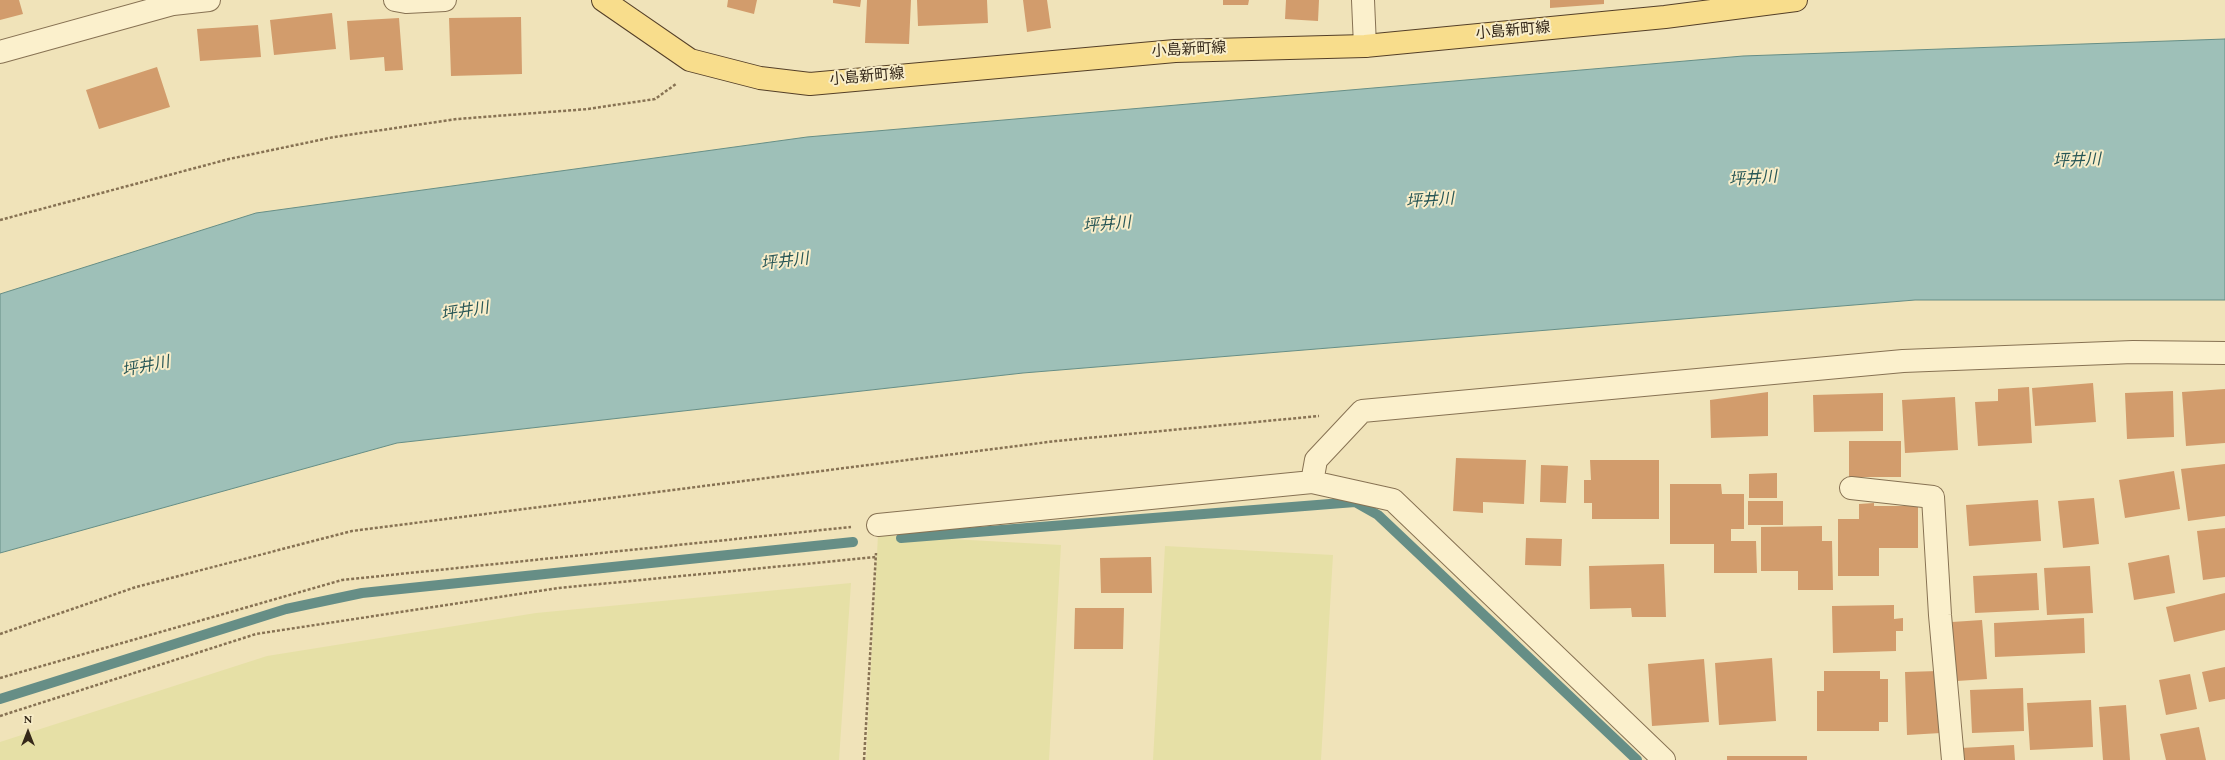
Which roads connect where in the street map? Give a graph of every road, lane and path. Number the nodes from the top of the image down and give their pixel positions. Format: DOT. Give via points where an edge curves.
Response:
graph roads {
  1 [pos="209,0"];
  2 [pos="395,0"];
  3 [pos="445,0"];
  4 [pos="603,0"];
  5 [pos="1363,0"];
  6 [pos="1796,0"];
  7 [pos="1365,46"];
  8 [pos="0,52"];
  9 [pos="690,60"];
  10 [pos="0,220"];
  11 [pos="2225,353"];
  12 [pos="1362,412"];
  13 [pos="1312,482"];
  14 [pos="1851,488"];
  15 [pos="878,525"];
  16 [pos="876,557"];
  17 [pos="0,634"];
  18 [pos="0,678"];
  19 [pos="0,716"];
  20 [pos="864,760"];
  21 [pos="1664,760"];
  22 [pos="1953,760"];
  1 -- 8 [label="street" via="173,4"];
  2 -- 3 [label="street"];
  4 -- 9 [label="main road, 小島新町線"];
  5 -- 7 [label="street"];
  6 -- 7 [label="main road, 小島新町線" via="1665,17"];
  7 -- 9 [label="main road, 小島新町線" via="1175,51 810,84 760,78"];
  9 -- 10 [label="path" via="675,85 655,99 588,109 457,119 334,137 229,159"];
  11 -- 12 [label="street" via="2133,352 1903,361"];
  12 -- 13 [label="street" via="1316,460"];
  12 -- 17 [label="path" via="1056,441 352,531 136,587"];
  13 -- 15 [label="street"];
  13 -- 21 [label="street" via="1393,500"];
  14 -- 22 [label="street" via="1934,497 1940,615"];
  15 -- 16 [label="path"];
  15 -- 18 [label="path" via="342,580"];
  16 -- 19 [label="path" via="559,588 256,634"];
  16 -- 20 [label="path"];
}
